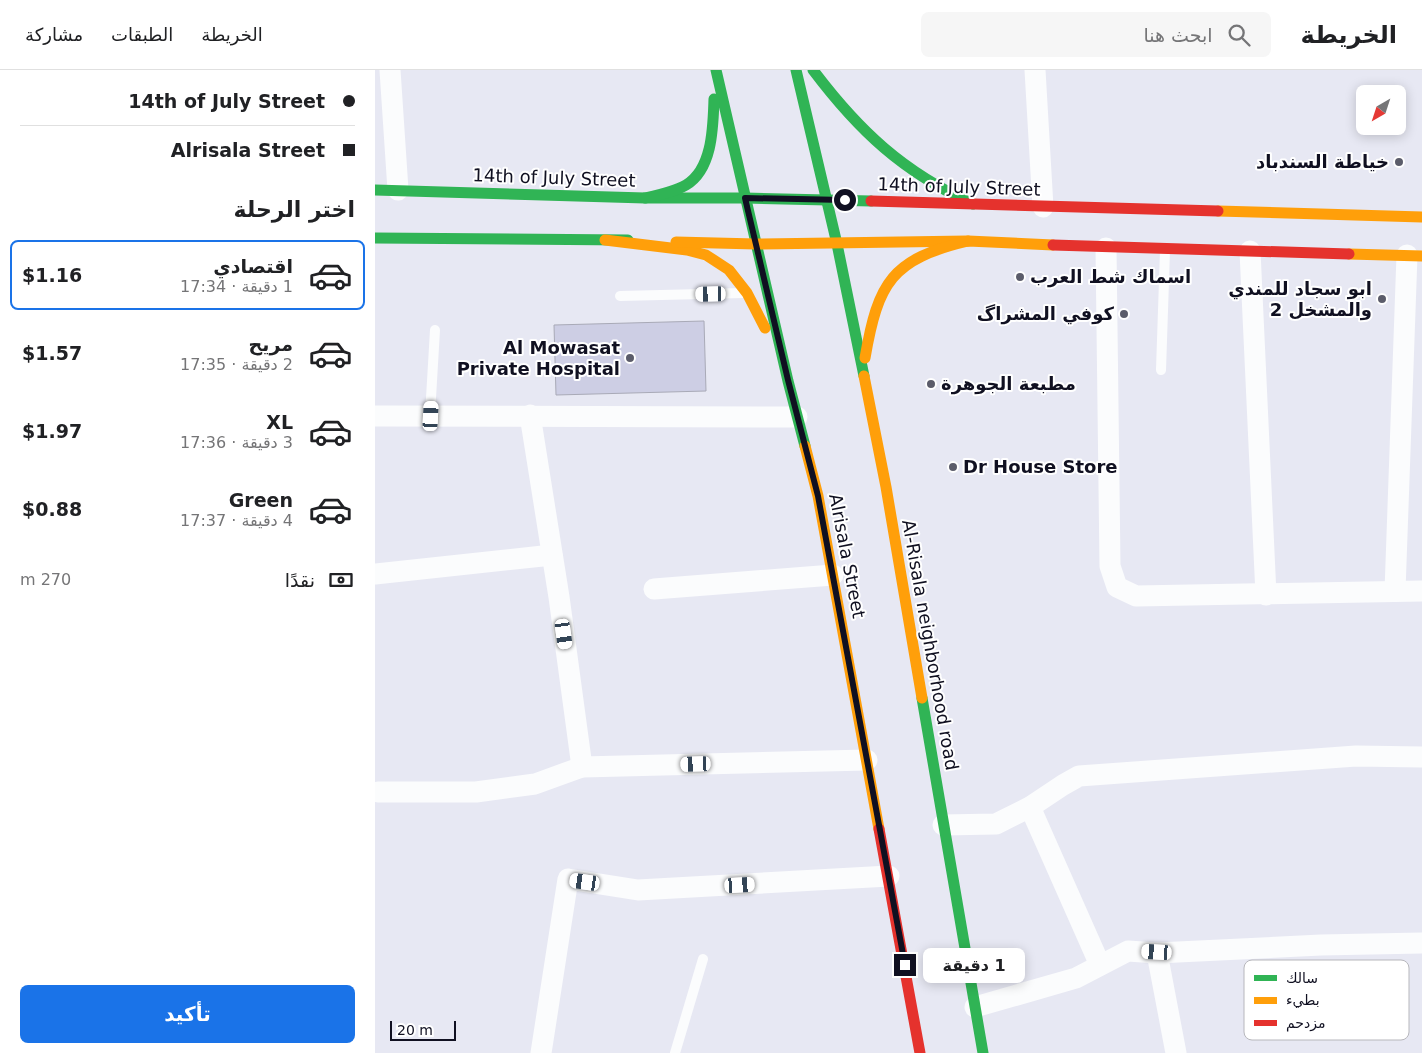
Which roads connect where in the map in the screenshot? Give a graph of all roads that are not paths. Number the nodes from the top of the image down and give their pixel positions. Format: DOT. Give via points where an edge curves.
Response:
graph roads {
  1 [pos="390,70"];
  2 [pos="715,70"];
  3 [pos="796,70"];
  4 [pos="813,70"];
  5 [pos="1035,70"];
  6 [pos="375,190"];
  7 [pos="397,190"];
  8 [pos="645,198"];
  9 [pos="745,198"];
  10 [pos="827,200"];
  11 [pos="973,204"];
  12 [pos="1043,207"];
  13 [pos="1422,217"];
  14 [pos="375,238"];
  15 [pos="605,240"];
  16 [pos="968,241"];
  17 [pos="756,244"];
  18 [pos="837,244"];
  19 [pos="1106,248"];
  20 [pos="1165,249"];
  21 [pos="1250,251"];
  22 [pos="1414,255"];
  23 [pos="747,293"];
  24 [pos="620,296"];
  25 [pos="435,330"];
  26 [pos="1161,370"];
  27 [pos="863,372"];
  28 [pos="788,380"];
  29 [pos="530,415"];
  30 [pos="375,416"];
  31 [pos="431,416"];
  32 [pos="797,416"];
  33 [pos="552,555"];
  34 [pos="375,574"];
  35 [pos="833,575"];
  36 [pos="654,589"];
  37 [pos="1395,591"];
  38 [pos="1422,591"];
  39 [pos="1266,594"];
  40 [pos="1422,758"];
  41 [pos="867,760"];
  42 [pos="581,767"];
  43 [pos="378,792"];
  44 [pos="1030,807"];
  45 [pos="943,825"];
  46 [pos="889,876"];
  47 [pos="1422,942"];
  48 [pos="1157,952"];
  49 [pos="703,959"];
  50 [pos="1100,965"];
  51 [pos="975,1007"];
  52 [pos="541,1053"];
  53 [pos="675,1053"];
  54 [pos="920,1053"];
  55 [pos="983,1053"];
  56 [pos="1177,1053"];
  1 -- 7 [label="street"];
  2 -- 8 [label="main road" via="713,133 703,164 693,180 679,188"];
  2 -- 9 [label="main road, Alrisala Street"];
  3 -- 10 [label="main road"];
  4 -- 11 [label="main road" via="858,126 883,148 935,185"];
  5 -- 12 [label="street"];
  6 -- 7 [label="main road, 14th of July Street"];
  7 -- 8 [label="main road, 14th of July Street"];
  8 -- 9 [label="main road, 14th of July Street"];
  9 -- 10 [label="main road, 14th of July Street"];
  9 -- 17 [label="main road, Alrisala Street"];
  10 -- 11 [label="main road, 14th of July Street"];
  10 -- 18 [label="main road"];
  11 -- 12 [label="main road, 14th of July Street"];
  12 -- 13 [label="main road, 14th of July Street"];
  14 -- 15 [label="main road"];
  15 -- 17 [label="main road"];
  15 -- 23 [label="main road" via="706,255 729,270"];
  16 -- 18 [label="main road"];
  16 -- 19 [label="main road"];
  16 -- 27 [label="main road" via="917,257 890,281 875,310"];
  17 -- 18 [label="main road"];
  17 -- 28 [label="main road, Alrisala Street"];
  18 -- 27 [label="main road, Al-Risala neighborhood road"];
  19 -- 20 [label="main road"];
  19 -- 39 [label="street" via="1110,566 1117,587 1136,596"];
  20 -- 21 [label="main road"];
  20 -- 26 [label="lane"];
  21 -- 22 [label="main road"];
  21 -- 39 [label="street"];
  22 -- 37 [label="street"];
  23 -- 24 [label="lane"];
  23 -- 28 [label="main road"];
  25 -- 31 [label="lane"];
  27 -- 45 [label="main road, Al-Risala neighborhood road"];
  28 -- 32 [label="main road, Alrisala Street"];
  29 -- 31 [label="street"];
  29 -- 32 [label="street"];
  29 -- 33 [label="street"];
  30 -- 31 [label="street"];
  32 -- 35 [label="main road, Alrisala Street" via="818,496"];
  33 -- 34 [label="street"];
  33 -- 42 [label="street"];
  35 -- 36 [label="street"];
  35 -- 41 [label="main road, Alrisala Street"];
  37 -- 38 [label="street"];
  37 -- 39 [label="street"];
  40 -- 44 [label="street" via="1356,756 1079,776"];
  41 -- 42 [label="street"];
  41 -- 46 [label="main road, Alrisala Street"];
  42 -- 43 [label="street" via="535,784 476,792"];
  44 -- 45 [label="street" via="996,824"];
  44 -- 50 [label="street"];
  45 -- 51 [label="main road, Al-Risala neighborhood road"];
  46 -- 52 [label="street" via="638,890 568,880"];
  46 -- 54 [label="main road, Alrisala Street"];
  47 -- 48 [label="street"];
  48 -- 50 [label="street" via="1128,951"];
  48 -- 56 [label="street"];
  49 -- 53 [label="lane"];
  50 -- 51 [label="street" via="1076,978"];
  51 -- 55 [label="main road, Al-Risala neighborhood road"];
}
